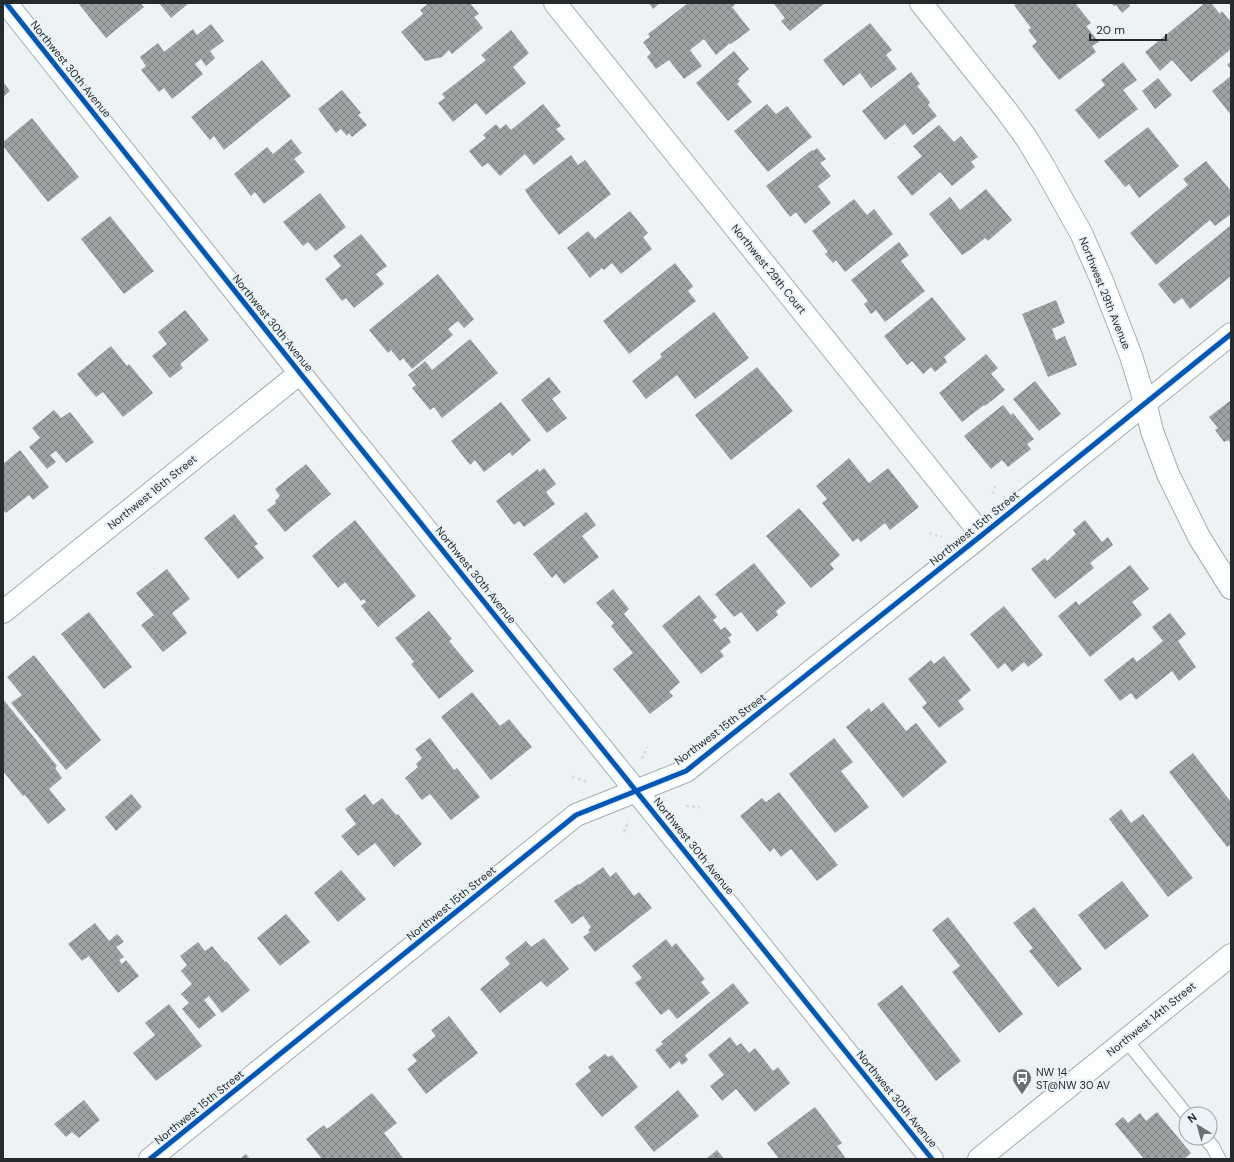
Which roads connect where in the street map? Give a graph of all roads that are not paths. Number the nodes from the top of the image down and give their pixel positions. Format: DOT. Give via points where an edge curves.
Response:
graph roads {
  1 [pos="6,3"];
  2 [pos="555,3"];
  3 [pos="921,3"];
  4 [pos="1231,334"];
  5 [pos="300,373"];
  6 [pos="1145,402"];
  7 [pos="982,535"];
  8 [pos="1231,588"];
  9 [pos="3,612"];
  10 [pos="637,790"];
  11 [pos="1231,955"];
  12 [pos="1126,1040"];
  13 [pos="1180,1106"];
  14 [pos="1212,1146"];
  15 [pos="150,1159"];
  16 [pos="932,1159"];
  17 [pos="979,1159"];
  18 [pos="1219,1159"];
  1 -- 5 [label="street, Northwest 30th Avenue"];
  2 -- 7 [label="street, Northwest 29th Court"];
  3 -- 6 [label="street, Northwest 29th Avenue" via="1027,139 1069,211 1102,281 1136,370"];
  4 -- 6 [label="street, Northwest 15th Street"];
  5 -- 9 [label="street, Northwest 16th Street"];
  5 -- 10 [label="street, Northwest 30th Avenue"];
  6 -- 7 [label="street, Northwest 15th Street"];
  6 -- 8 [label="street, Northwest 29th Avenue" via="1161,458 1177,493 1202,542"];
  7 -- 10 [label="street, Northwest 15th Street" via="686,771"];
  10 -- 15 [label="street, Northwest 15th Street" via="576,815"];
  10 -- 16 [label="street, Northwest 30th Avenue"];
  11 -- 12 [label="street, Northwest 14th Street"];
  12 -- 13 [label="lane"];
  12 -- 17 [label="street, Northwest 14th Street"];
  14 -- 18 [label="lane"];
}
